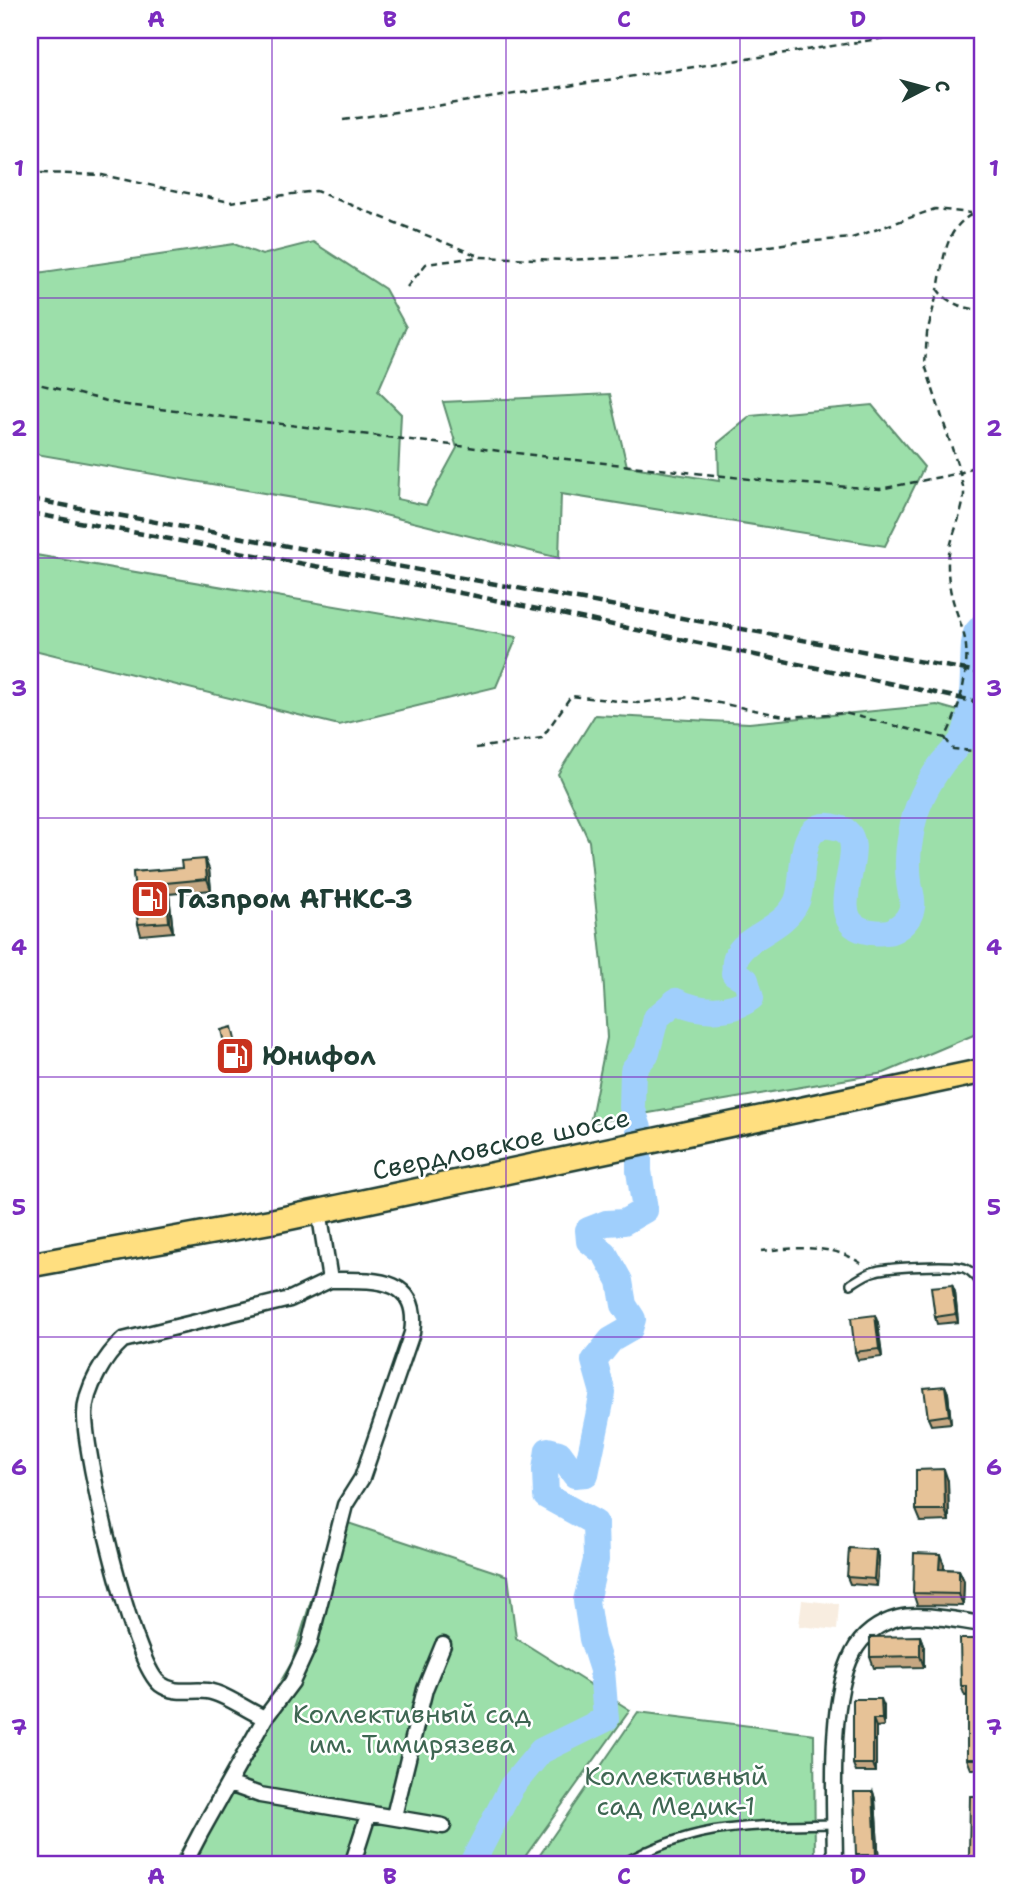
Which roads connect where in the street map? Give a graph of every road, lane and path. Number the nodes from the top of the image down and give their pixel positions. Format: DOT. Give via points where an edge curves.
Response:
graph roads {
  1 [pos="938,30"];
  2 [pos="342,120"];
  3 [pos="30,178"];
  4 [pos="983,210"];
  5 [pos="971,213"];
  6 [pos="481,257"];
  7 [pos="407,287"];
  8 [pos="938,290"];
  9 [pos="983,310"];
  10 [pos="30,382"];
  11 [pos="983,462"];
  12 [pos="960,473"];
  13 [pos="945,738"];
  14 [pos="475,748"];
  15 [pos="983,752"];
  16 [pos="983,1072"];
  17 [pos="319,1210"];
  18 [pos="761,1251"];
  19 [pos="30,1265"];
  20 [pos="872,1271"];
  21 [pos="330,1280"];
  22 [pos="851,1284"];
  23 [pos="983,1287"];
  24 [pos="983,1624"];
  25 [pos="443,1645"];
  26 [pos="265,1718"];
  27 [pos="229,1784"];
  28 [pos="368,1815"];
  29 [pos="394,1816"];
  30 [pos="835,1824"];
  31 [pos="443,1826"];
  32 [pos="646,1851"];
  33 [pos="187,1865"];
  34 [pos="352,1865"];
  35 [pos="620,1865"];
  36 [pos="646,1865"];
  37 [pos="835,1865"];
  1 -- 2 [label="path"];
  3 -- 6 [label="path" via="41,173 102,175 230,202 316,191"];
  4 -- 5 [label="path"];
  5 -- 6 [label="path" via="934,209 852,238 714,254 565,260"];
  5 -- 8 [label="path" via="948,238"];
  6 -- 7 [label="path" via="426,264"];
  8 -- 9 [label="path" via="955,304"];
  8 -- 12 [label="path" via="925,365"];
  10 -- 12 [label="path" via="120,404 778,482 880,489"];
  11 -- 12 [label="path"];
  12 -- 13 [label="path" via="964,495 948,567 965,659 956,718"];
  13 -- 14 [label="path" via="844,713 789,717 689,697 638,703 571,695 542,738"];
  13 -- 15 [label="path" via="953,749"];
  16 -- 17 [label="main road, Свердловское шоссе"];
  17 -- 19 [label="main road, Свердловское шоссе"];
  17 -- 21 [label="street"];
  18 -- 20 [label="path" via="806,1248 839,1253"];
  20 -- 22 [label="lane"];
  20 -- 23 [label="lane" via="964,1268"];
  21 -- 26 [label="street" via="394,1285 408,1297 415,1316 362,1478 345,1505 309,1645 292,1682"];
  21 -- 26 [label="street" via="290,1299 123,1340 91,1387 85,1412 90,1465 143,1659 161,1685 181,1692 216,1693"];
  24 -- 30 [label="street" via="900,1617 868,1632 853,1651 845,1671 835,1740"];
  25 -- 29 [label="street" via="425,1689"];
  26 -- 27 [label="street"];
  27 -- 28 [label="street" via="260,1795"];
  27 -- 33 [label="street"];
  28 -- 29 [label="street"];
  28 -- 34 [label="street"];
  29 -- 31 [label="street"];
  30 -- 32 [label="lane" via="741,1825 675,1839"];
  30 -- 37 [label="street"];
  32 -- 35 [label="lane"];
  32 -- 36 [label="lane"];
}
